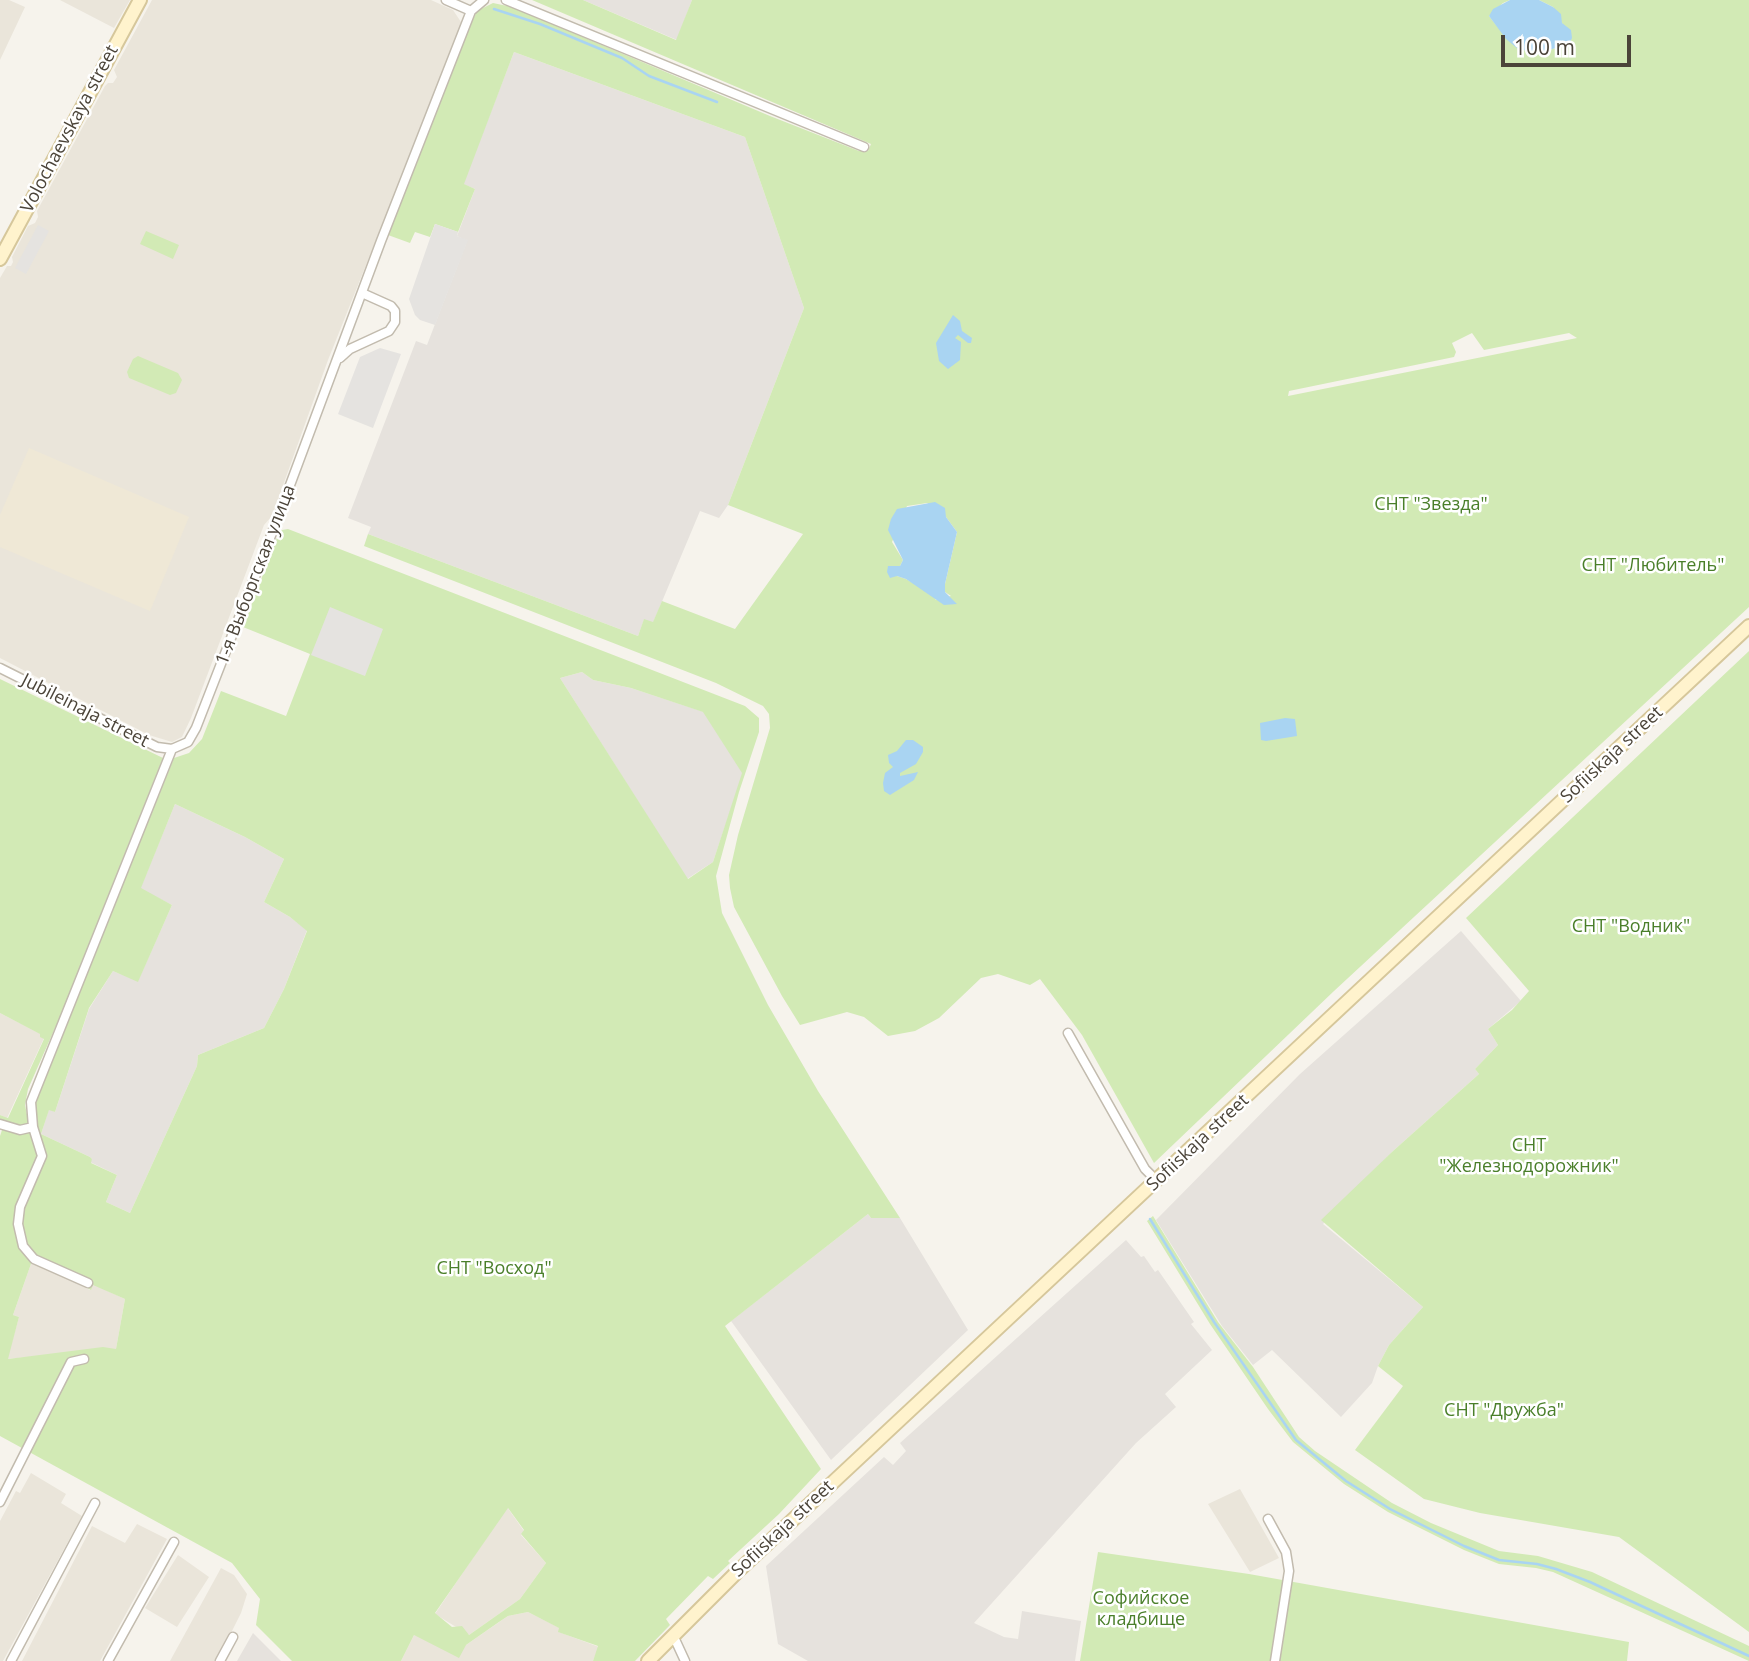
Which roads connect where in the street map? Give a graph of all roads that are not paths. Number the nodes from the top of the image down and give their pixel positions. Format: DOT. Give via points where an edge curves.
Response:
graph roads {
  1 [pos="140,0"];
  2 [pos="446,0"];
  3 [pos="484,0"];
  4 [pos="506,0"];
  5 [pos="471,11"];
  6 [pos="864,147"];
  7 [pos="0,259"];
  8 [pos="362,293"];
  9 [pos="337,363"];
  10 [pos="1749,626"];
  11 [pos="0,668"];
  12 [pos="172,749"];
  13 [pos="1068,1033"];
  14 [pos="0,1124"];
  15 [pos="33,1126"];
  16 [pos="1157,1181"];
  17 [pos="89,1283"];
  18 [pos="83,1359"];
  19 [pos="0,1502"];
  20 [pos="95,1503"];
  21 [pos="1268,1519"];
  22 [pos="174,1542"];
  23 [pos="673,1635"];
  24 [pos="233,1637"];
  25 [pos="11,1661"];
  26 [pos="108,1661"];
  27 [pos="220,1661"];
  28 [pos="648,1661"];
  29 [pos="685,1661"];
  30 [pos="1275,1661"];
  1 -- 7 [label="main road, Volochaevskaya street"];
  2 -- 5 [label="street"];
  3 -- 5 [label="street"];
  4 -- 6 [label="street"];
  5 -- 8 [label="street, 1-я Выборгская улица"];
  8 -- 9 [label="street, 1-я Выборгская улица"];
  8 -- 9 [label="street" via="391,306 395,322 389,331 350,349"];
  9 -- 12 [label="street, 1-я Выборгская улица" via="196,728 188,742"];
  10 -- 16 [label="main road, Sofiiskaja street"];
  11 -- 12 [label="street, Jubileinaja street" via="157,747"];
  12 -- 15 [label="street, 1-я Выборгская улица" via="35,1089 30,1108"];
  13 -- 16 [label="street" via="1145,1169"];
  14 -- 15 [label="street" via="20,1130"];
  15 -- 17 [label="street, 1-я Выборгская улица" via="42,1156 20,1207 23,1246 34,1259"];
  16 -- 23 [label="main road, Sofiiskaja street"];
  18 -- 19 [label="street" via="71,1362"];
  20 -- 25 [label="street"];
  21 -- 30 [label="street" via="1286,1552 1289,1571"];
  22 -- 26 [label="street"];
  23 -- 28 [label="main road, Sofiiskaja street"];
  23 -- 29 [label="street"];
  24 -- 27 [label="street"];
}
